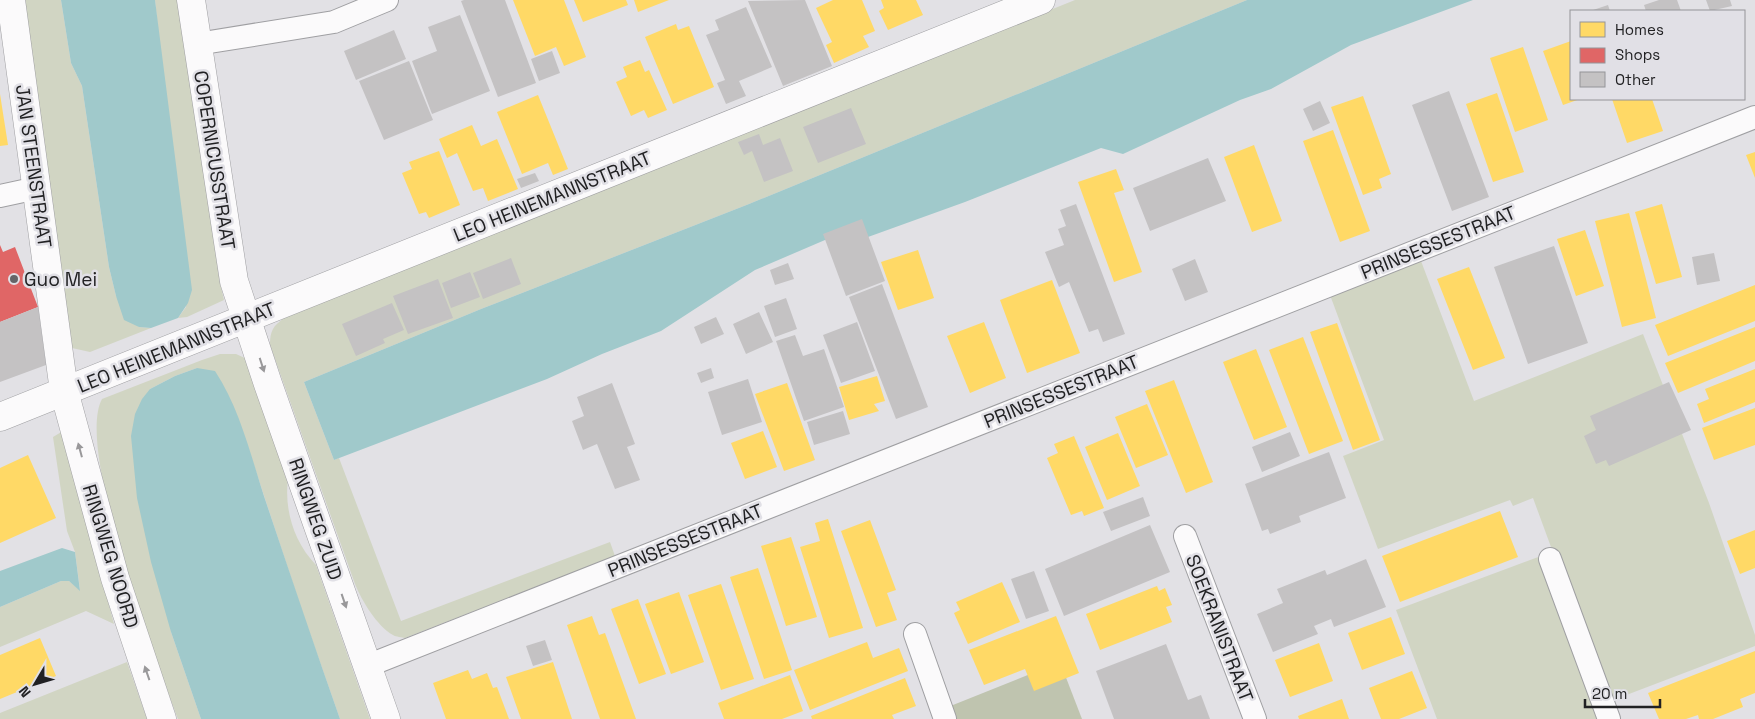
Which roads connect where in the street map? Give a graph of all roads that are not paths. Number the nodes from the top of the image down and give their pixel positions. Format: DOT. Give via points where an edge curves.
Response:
graph roads {
  1 [pos="10,0"];
  2 [pos="191,0"];
  3 [pos="387,0"];
  4 [pos="1041,0"];
  5 [pos="197,44"];
  6 [pos="1755,117"];
  7 [pos="37,188"];
  8 [pos="0,196"];
  9 [pos="247,318"];
  10 [pos="64,392"];
  11 [pos="0,417"];
  12 [pos="1185,536"];
  13 [pos="1550,559"];
  14 [pos="915,634"];
  15 [pos="367,666"];
  16 [pos="162,719"];
  17 [pos="386,719"];
  18 [pos="945,719"];
  19 [pos="1255,719"];
  20 [pos="1609,719"];
  1 -- 7 [label="street, JAN STEENSTRAAT"];
  2 -- 5 [label="street, COPERNICUSSTRAAT"];
  3 -- 5 [label="street" via="334,22"];
  4 -- 9 [label="street, LEO HEINEMANNSTRAAT"];
  5 -- 9 [label="street, COPERNICUSSTRAAT" via="234,281"];
  6 -- 15 [label="street, PRINSESSESTRAAT"];
  7 -- 8 [label="street"];
  7 -- 10 [label="street, JAN STEENSTRAAT"];
  9 -- 10 [label="street, LEO HEINEMANNSTRAAT"];
  9 -- 15 [label="street, RINGWEG ZUID, one-way"];
  10 -- 11 [label="street, LEO HEINEMANNSTRAAT"];
  16 -- 10 [label="street, RINGWEG NOORD, one-way" via="115,578"];
  12 -- 19 [label="street, SOEKRANISTRAAT"];
  13 -- 20 [label="street"];
  14 -- 18 [label="street"];
  15 -- 17 [label="street, RINGWEG ZUID"];
}
